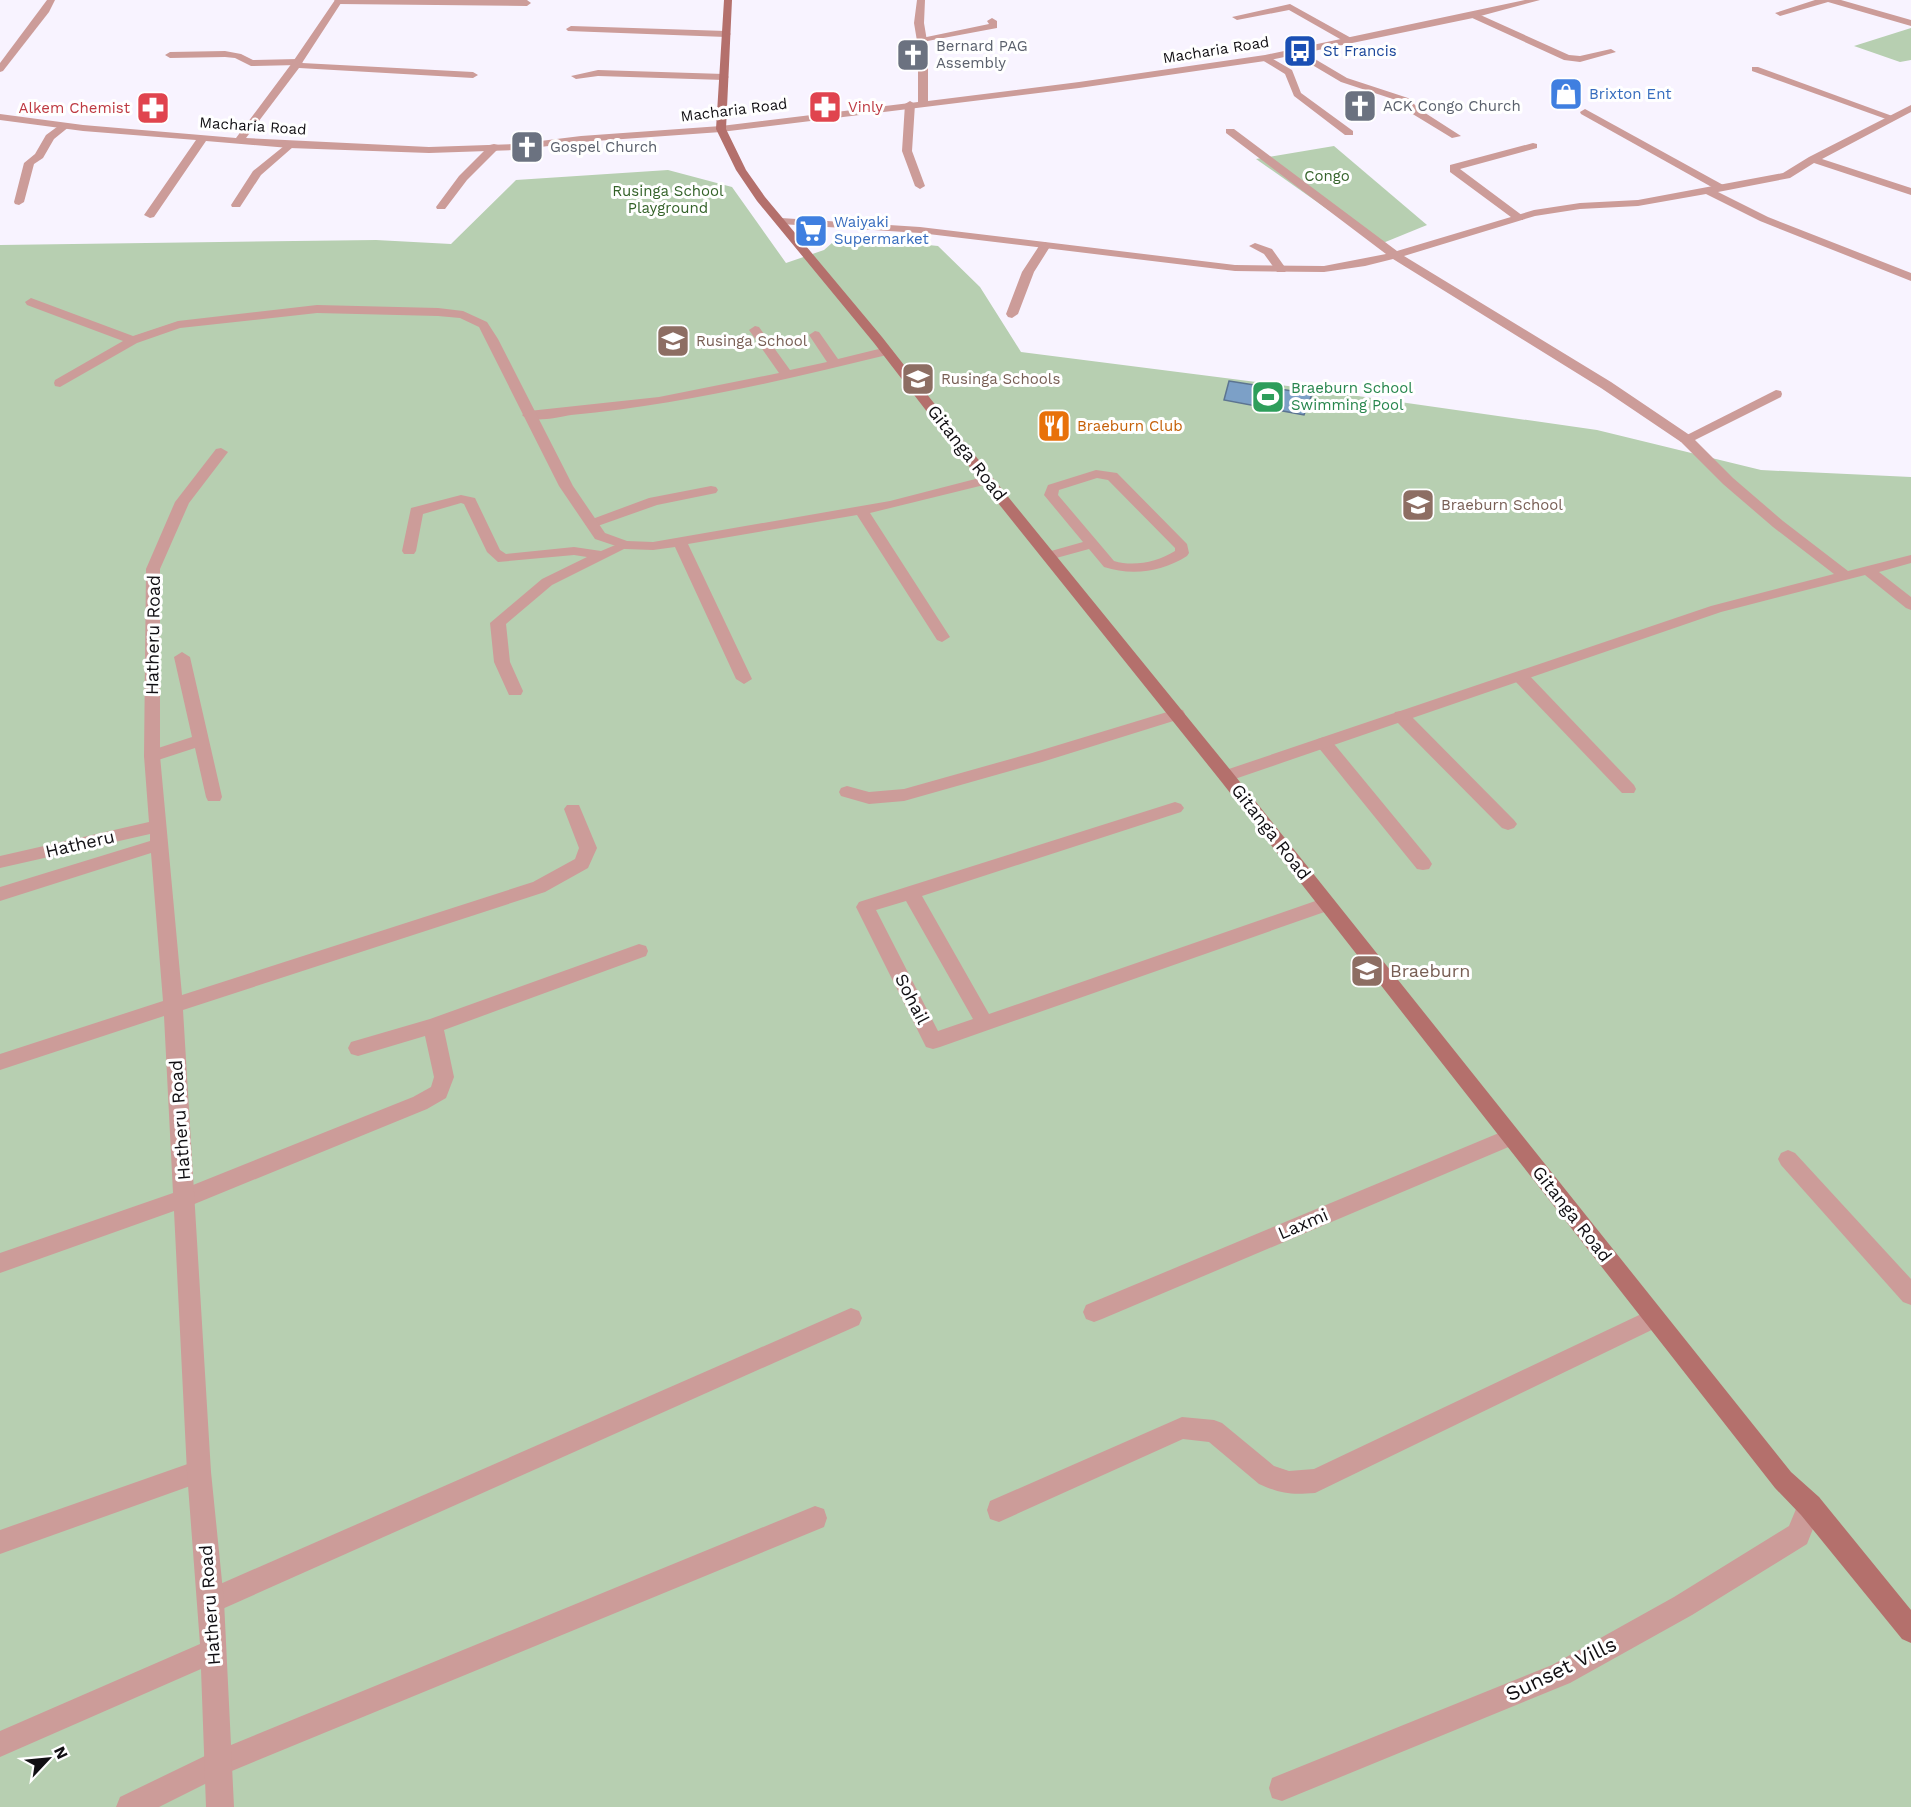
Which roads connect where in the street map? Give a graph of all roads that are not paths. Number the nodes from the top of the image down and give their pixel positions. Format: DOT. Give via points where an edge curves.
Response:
graph roads {
  1 [pos="51,0"];
  2 [pos="338,0"];
  3 [pos="728,0"];
  4 [pos="921,0"];
  5 [pos="1536,0"];
  6 [pos="1825,0"];
  7 [pos="1831,0"];
  8 [pos="527,3"];
  9 [pos="1780,13"];
  10 [pos="1473,15"];
  11 [pos="1237,17"];
  12 [pos="992,21"];
  13 [pos="1911,23"];
  14 [pos="571,28"];
  15 [pos="726,34"];
  16 [pos="922,39"];
  17 [pos="1350,41"];
  18 [pos="1296,51"];
  19 [pos="1611,52"];
  20 [pos="170,55"];
  21 [pos="1265,58"];
  22 [pos="297,63"];
  23 [pos="0,69"];
  24 [pos="1755,69"];
  25 [pos="473,75"];
  26 [pos="576,76"];
  27 [pos="724,77"];
  28 [pos="923,103"];
  29 [pos="910,104"];
  30 [pos="1911,108"];
  31 [pos="1585,112"];
  32 [pos="0,117"];
  33 [pos="1890,117"];
  34 [pos="65,126"];
  35 [pos="721,129"];
  36 [pos="1230,131"];
  37 [pos="1349,133"];
  38 [pos="1456,136"];
  39 [pos="204,137"];
  40 [pos="239,140"];
  41 [pos="289,145"];
  42 [pos="1533,146"];
  43 [pos="494,147"];
  44 [pos="1813,159"];
  45 [pos="920,186"];
  46 [pos="1721,188"];
  47 [pos="1709,191"];
  48 [pos="1911,192"];
  49 [pos="19,202"];
  50 [pos="236,205"];
  51 [pos="441,207"];
  52 [pos="150,215"];
  53 [pos="1519,218"];
  54 [pos="781,221"];
  55 [pos="1045,245"];
  56 [pos="1255,246"];
  57 [pos="1395,255"];
  58 [pos="1281,270"];
  59 [pos="1911,277"];
  60 [pos="31,302"];
  61 [pos="1012,314"];
  62 [pos="755,330"];
  63 [pos="815,335"];
  64 [pos="133,340"];
  65 [pos="887,351"];
  66 [pos="835,363"];
  67 [pos="787,375"];
  68 [pos="60,383"];
  69 [pos="1776,394"];
  70 [pos="530,415"];
  71 [pos="1686,439"];
  72 [pos="221,452"];
  73 [pos="987,480"];
  74 [pos="711,490"];
  75 [pos="861,510"];
  76 [pos="592,524"];
  77 [pos="680,542"];
  78 [pos="1090,544"];
  79 [pos="625,545"];
  80 [pos="409,550"];
  81 [pos="599,555"];
  82 [pos="1049,556"];
  83 [pos="1911,559"];
  84 [pos="1869,571"];
  85 [pos="1844,575"];
  86 [pos="1911,605"];
  87 [pos="942,636"];
  88 [pos="182,657"];
  89 [pos="1520,676"];
  90 [pos="744,679"];
  91 [pos="515,691"];
  92 [pos="1177,714"];
  93 [pos="1401,716"];
  94 [pos="200,740"];
  95 [pos="1324,743"];
  96 [pos="152,756"];
  97 [pos="1226,776"];
  98 [pos="1628,789"];
  99 [pos="847,792"];
  100 [pos="214,797"];
  101 [pos="1175,808"];
  102 [pos="573,810"];
  103 [pos="1508,824"];
  104 [pos="160,835"];
  105 [pos="0,862"];
  106 [pos="1423,864"];
  107 [pos="911,893"];
  108 [pos="0,894"];
  109 [pos="1327,904"];
  110 [pos="639,951"];
  111 [pos="172,1006"];
  112 [pos="985,1023"];
  113 [pos="433,1026"];
  114 [pos="357,1048"];
  115 [pos="0,1062"];
  116 [pos="1511,1137"];
  117 [pos="1788,1158"];
  118 [pos="184,1198"];
  119 [pos="0,1263"];
  120 [pos="1911,1295"];
  121 [pos="1094,1312"];
  122 [pos="851,1318"];
  123 [pos="1654,1318"];
  124 [pos="199,1472"];
  125 [pos="1810,1506"];
  126 [pos="999,1510"];
  127 [pos="815,1518"];
  128 [pos="0,1542"];
  129 [pos="211,1601"];
  130 [pos="1911,1630"];
  131 [pos="213,1651"];
  132 [pos="0,1744"];
  133 [pos="218,1763"];
  134 [pos="1282,1788"];
  135 [pos="130,1807"];
  136 [pos="220,1807"];
  1 -- 23 [label="street"];
  2 -- 8 [label="street"];
  2 -- 22 [label="street"];
  3 -- 15 [label="main road, Gitanga Road"];
  4 -- 16 [label="street"];
  5 -- 10 [label="street, Macharia Road"];
  6 -- 9 [label="street"];
  7 -- 13 [label="street"];
  10 -- 17 [label="street, Macharia Road"];
  10 -- 19 [label="street" via="1567,58"];
  11 -- 17 [label="street" via="1290,7"];
  12 -- 16 [label="street" via="994,26"];
  14 -- 15 [label="street"];
  15 -- 27 [label="main road, Gitanga Road"];
  16 -- 28 [label="street"];
  17 -- 18 [label="street, Macharia Road"];
  18 -- 21 [label="street, Macharia Road"];
  18 -- 38 [label="street" via="1344,80 1405,100 1415,111"];
  20 -- 22 [label="street" via="225,54 251,63"];
  21 -- 28 [label="street, Macharia Road"];
  21 -- 37 [label="street" via="1288,72 1293,89 1302,99"];
  22 -- 25 [label="street"];
  22 -- 40 [label="street"];
  24 -- 33 [label="street"];
  26 -- 27 [label="street" via="598,73"];
  27 -- 35 [label="main road, Gitanga Road"];
  28 -- 29 [label="street, Macharia Road"];
  29 -- 35 [label="street, Macharia Road"];
  29 -- 45 [label="street" via="907,151"];
  30 -- 33 [label="street"];
  31 -- 46 [label="street"];
  32 -- 34 [label="street, Macharia Road"];
  33 -- 44 [label="street"];
  34 -- 39 [label="street, Macharia Road"];
  34 -- 49 [label="street" via="50,137 29,164"];
  35 -- 43 [label="street, Macharia Road"];
  35 -- 54 [label="main road, Gitanga Road" via="741,170"];
  36 -- 57 [label="street"];
  39 -- 40 [label="street, Macharia Road"];
  39 -- 52 [label="street"];
  40 -- 41 [label="street, Macharia Road"];
  41 -- 43 [label="street, Macharia Road" via="429,150"];
  41 -- 50 [label="street" via="257,173"];
  42 -- 53 [label="street" via="1454,167 1455,172"];
  43 -- 51 [label="street" via="463,177"];
  44 -- 46 [label="street" via="1786,176"];
  44 -- 48 [label="street"];
  46 -- 47 [label="street"];
  47 -- 53 [label="street" via="1638,203 1580,206"];
  47 -- 59 [label="street" via="1764,219"];
  53 -- 57 [label="street"];
  54 -- 55 [label="street" via="920,230"];
  54 -- 65 [label="main road, Gitanga Road"];
  55 -- 58 [label="street"];
  55 -- 61 [label="street" via="1028,272"];
  56 -- 58 [label="street" via="1276,258"];
  57 -- 58 [label="street" via="1324,269"];
  57 -- 71 [label="street"];
  60 -- 64 [label="street"];
  62 -- 67 [label="street"];
  63 -- 66 [label="street"];
  64 -- 68 [label="street"];
  64 -- 70 [label="street" via="178,325 317,309 463,315 483,325"];
  65 -- 66 [label="street"];
  65 -- 73 [label="main road, Gitanga Road"];
  66 -- 67 [label="street"];
  67 -- 70 [label="street" via="693,397"];
  69 -- 71 [label="street"];
  70 -- 76 [label="street" via="566,486"];
  71 -- 85 [label="street" via="1728,481"];
  72 -- 96 [label="street, Hatheru Road" via="182,502 153,569"];
  73 -- 75 [label="street"];
  73 -- 82 [label="main road, Gitanga Road"];
  74 -- 76 [label="street" via="654,501"];
  75 -- 77 [label="street"];
  75 -- 87 [label="street"];
  76 -- 79 [label="street" via="600,536"];
  77 -- 79 [label="street"];
  77 -- 90 [label="street"];
  78 -- 78 [label="street" via="1051,495 1053,488 1061,484 1105,474 1112,476 1182,547 1182,553 1134,570 1120,569 1109,564"];
  78 -- 82 [label="street"];
  79 -- 81 [label="street"];
  80 -- 81 [label="street" via="416,511 461,499 470,501 494,552 503,559 574,551"];
  81 -- 91 [label="street" via="547,582 498,623 502,662"];
  82 -- 92 [label="main road, Gitanga Road"];
  83 -- 84 [label="street"];
  84 -- 85 [label="street"];
  84 -- 86 [label="street"];
  85 -- 89 [label="street" via="1716,609"];
  88 -- 94 [label="street"];
  89 -- 93 [label="street"];
  89 -- 98 [label="street"];
  92 -- 97 [label="main road, Gitanga Road"];
  92 -- 99 [label="street" via="904,795 869,798"];
  93 -- 95 [label="street"];
  93 -- 103 [label="street"];
  94 -- 96 [label="street"];
  94 -- 100 [label="street"];
  95 -- 97 [label="street"];
  95 -- 106 [label="street"];
  96 -- 104 [label="street, Hatheru Road"];
  97 -- 109 [label="main road, Gitanga Road"];
  101 -- 107 [label="street, Sohail"];
  102 -- 111 [label="street" via="588,848 582,863 539,887"];
  104 -- 105 [label="street, Hatheru"];
  104 -- 108 [label="street"];
  104 -- 111 [label="street, Hatheru Road"];
  107 -- 112 [label="street"];
  107 -- 112 [label="street, Sohail" via="865,907 933,1041"];
  109 -- 112 [label="street, Sohail"];
  109 -- 116 [label="main road, Gitanga Road"];
  110 -- 113 [label="street"];
  111 -- 115 [label="street"];
  111 -- 118 [label="street, Hatheru Road"];
  113 -- 114 [label="street"];
  113 -- 118 [label="street" via="444,1077 439,1092"];
  116 -- 121 [label="street, Laxmi"];
  116 -- 123 [label="main road, Gitanga Road"];
  117 -- 120 [label="street"];
  118 -- 119 [label="street"];
  118 -- 124 [label="street, Hatheru Road"];
  122 -- 129 [label="street"];
  123 -- 125 [label="main road, Gitanga Road" via="1783,1480"];
  123 -- 126 [label="street" via="1315,1481 1289,1483 1267,1476 1214,1431 1182,1428"];
  124 -- 128 [label="street"];
  124 -- 129 [label="street, Hatheru Road"];
  125 -- 130 [label="main road, Gitanga Road"];
  125 -- 134 [label="street, Sunset Vills" via="1798,1535 1683,1606 1561,1674"];
  127 -- 133 [label="street"];
  129 -- 131 [label="street, Hatheru Road"];
  131 -- 132 [label="street"];
  131 -- 133 [label="street, Hatheru Road"];
  133 -- 135 [label="street"];
  133 -- 136 [label="street, Hatheru Road"];
}
